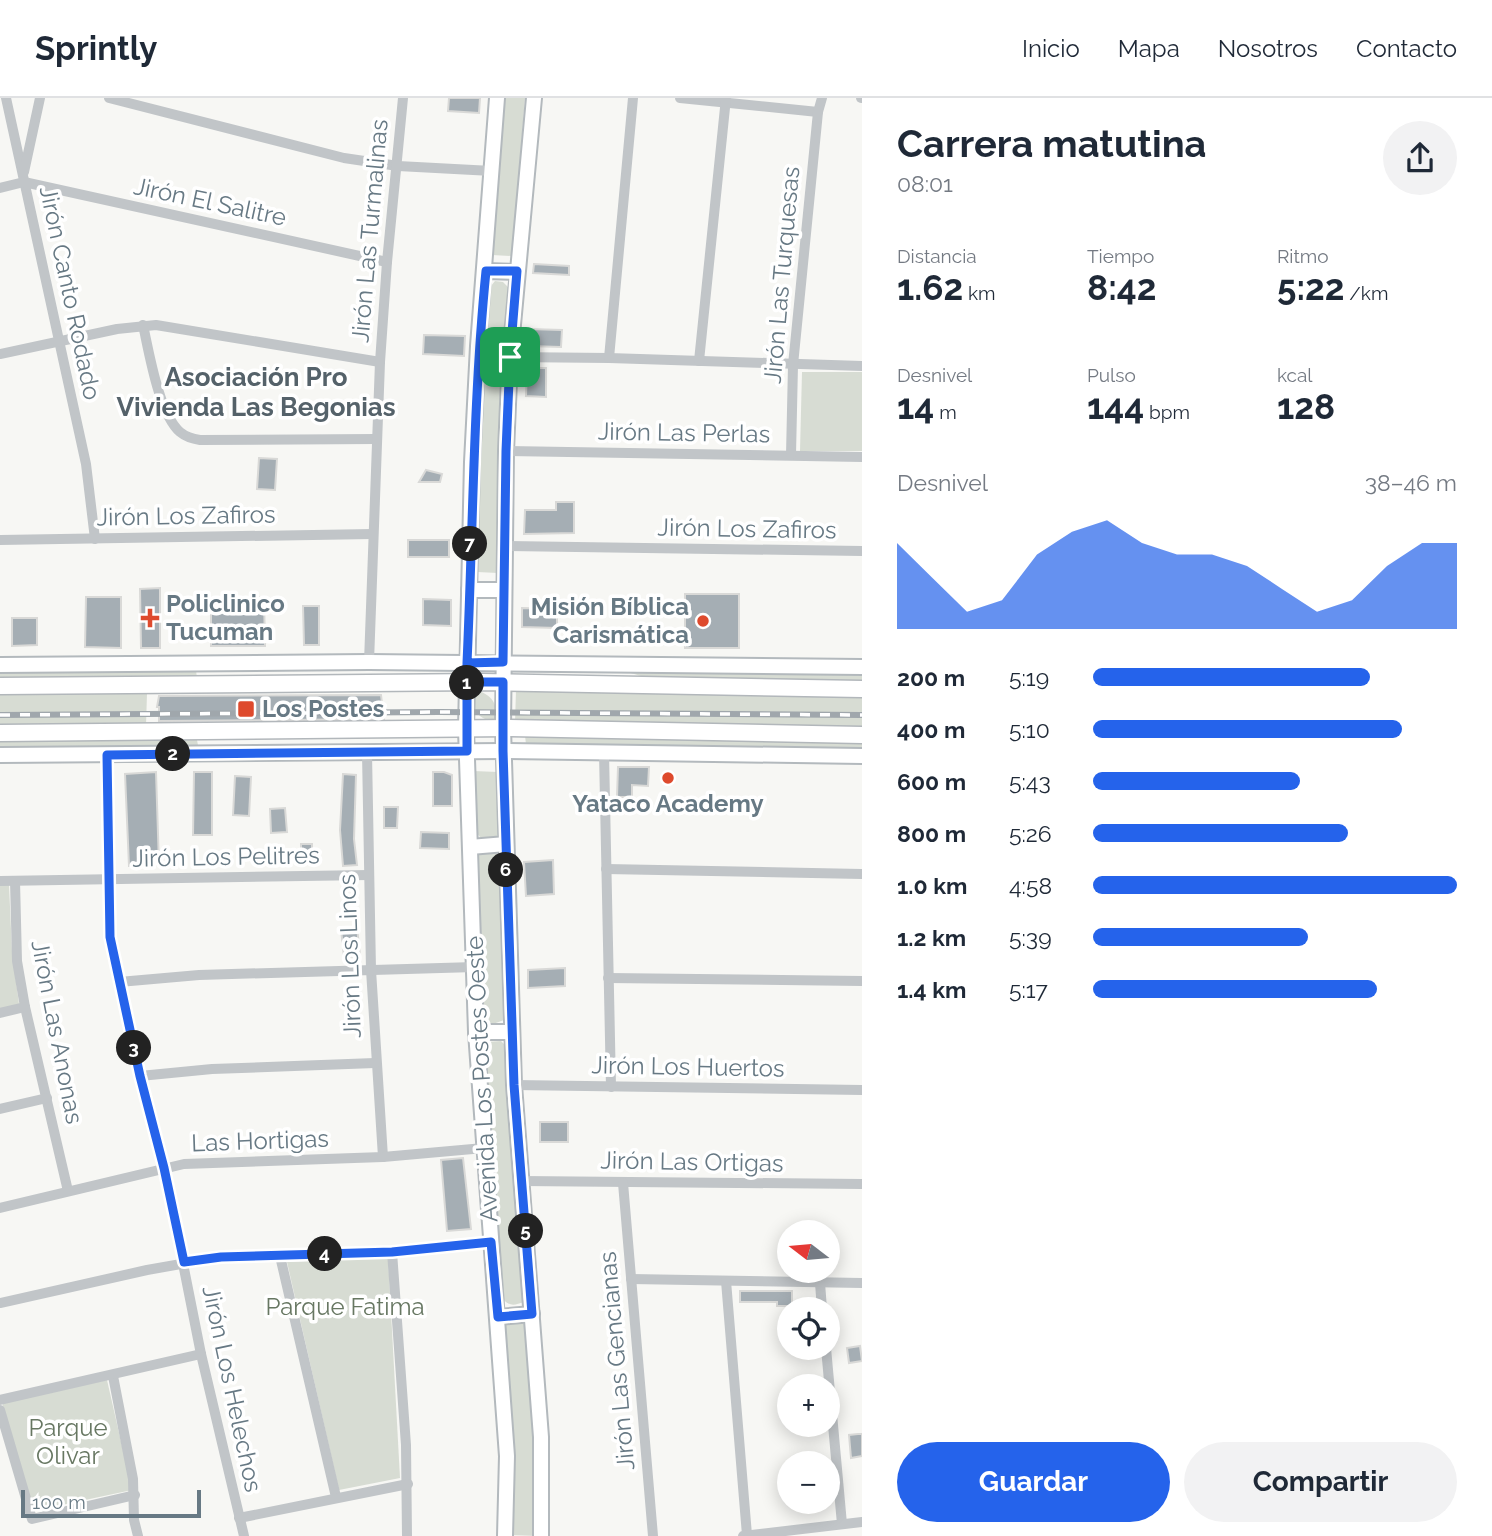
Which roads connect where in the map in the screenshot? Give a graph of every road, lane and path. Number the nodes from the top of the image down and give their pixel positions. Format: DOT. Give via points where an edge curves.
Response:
graph roads {
  1 [pos="6,98"];
  2 [pos="40,98"];
  3 [pos="109,98"];
  4 [pos="403,98"];
  5 [pos="497,98"];
  6 [pos="534,98"];
  7 [pos="633,98"];
  8 [pos="680,98"];
  9 [pos="822,98"];
  10 [pos="726,100"];
  11 [pos="818,112"];
  12 [pos="398,166"];
  13 [pos="492,172"];
  14 [pos="24,179"];
  15 [pos="0,188"];
  16 [pos="387,261"];
  17 [pos="486,271"];
  18 [pos="517,271"];
  19 [pos="143,325"];
  20 [pos="60,341"];
  21 [pos="0,354"];
  22 [pos="510,357"];
  23 [pos="609,358"];
  24 [pos="699,361"];
  25 [pos="380,362"];
  26 [pos="793,365"];
  27 [pos="862,366"];
  28 [pos="376,439"];
  29 [pos="506,451"];
  30 [pos="791,456"];
  31 [pos="862,457"];
  32 [pos="372,534"];
  33 [pos="95,539"];
  34 [pos="0,540"];
  35 [pos="505,545"];
  36 [pos="862,551"];
  37 [pos="469,590"];
  38 [pos="504,590"];
  39 [pos="369,662"];
  40 [pos="503,662"];
  41 [pos="467,663"];
  42 [pos="0,665"];
  43 [pos="862,667"];
  44 [pos="467,682"];
  45 [pos="503,682"];
  46 [pos="0,686"];
  47 [pos="862,689"];
  48 [pos="503,728"];
  49 [pos="466,729"];
  50 [pos="0,733"];
  51 [pos="862,735"];
  52 [pos="467,751"];
  53 [pos="503,751"];
  54 [pos="367,753"];
  55 [pos="604,753"];
  56 [pos="0,755"];
  57 [pos="107,755"];
  58 [pos="862,756"];
  59 [pos="506,844"];
  60 [pos="470,847"];
  61 [pos="606,869"];
  62 [pos="862,874"];
  63 [pos="369,875"];
  64 [pos="108,880"];
  65 [pos="0,881"];
  66 [pos="15,881"];
  67 [pos="475,967"];
  68 [pos="371,970"];
  69 [pos="608,978"];
  70 [pos="862,981"];
  71 [pos="119,982"];
  72 [pos="25,1007"];
  73 [pos="0,1013"];
  74 [pos="476,1032"];
  75 [pos="512,1032"];
  76 [pos="375,1063"];
  77 [pos="140,1076"];
  78 [pos="514,1085"];
  79 [pos="611,1087"];
  80 [pos="862,1090"];
  81 [pos="47,1098"];
  82 [pos="0,1110"];
  83 [pos="484,1148"];
  84 [pos="383,1157"];
  85 [pos="164,1168"];
  86 [pos="522,1181"];
  87 [pos="623,1183"];
  88 [pos="862,1184"];
  89 [pos="68,1191"];
  90 [pos="0,1208"];
  91 [pos="491,1242"];
  92 [pos="392,1252"];
  93 [pos="280,1256"];
  94 [pos="184,1262"];
  95 [pos="631,1279"];
  96 [pos="726,1281"];
  97 [pos="777,1282"];
  98 [pos="820,1283"];
  99 [pos="840,1283"];
  100 [pos="862,1283"];
  101 [pos="821,1297"];
  102 [pos="0,1303"];
  103 [pos="532,1314"];
  104 [pos="498,1317"];
  105 [pos="201,1354"];
  106 [pos="827,1360"];
  107 [pos="113,1376"];
  108 [pos="0,1400"];
  109 [pos="0,1410"];
  110 [pos="408,1484"];
  111 [pos="135,1495"];
  112 [pos="336,1497"];
  113 [pos="239,1518"];
  114 [pos="862,1522"];
  115 [pos="842,1524"];
  116 [pos="138,1536"];
  117 [pos="244,1536"];
  118 [pos="407,1536"];
  119 [pos="505,1536"];
  120 [pos="541,1536"];
  121 [pos="653,1536"];
  122 [pos="744,1536"];
  1 -- 14 [label="street, Jirón Canto Rodado"];
  2 -- 14 [label="street"];
  3 -- 12 [label="street" via="344,158"];
  4 -- 12 [label="street, Jirón Las Turmalinas"];
  5 -- 13 [label="main road, Avenida Los Postes Oeste"];
  6 -- 18 [label="main road, Avenida Los Postes Oeste"];
  7 -- 23 [label="street"];
  8 -- 10 [label="street"];
  9 -- 11 [label="street, Jirón Las Turquesas"];
  10 -- 11 [label="street"];
  10 -- 24 [label="street"];
  11 -- 26 [label="street, Jirón Las Turquesas"];
  12 -- 13 [label="street"];
  12 -- 16 [label="street, Jirón Las Turmalinas"];
  13 -- 17 [label="main road, Avenida Los Postes Oeste"];
  14 -- 15 [label="street"];
  14 -- 16 [label="street, Jirón El Salitre"];
  14 -- 20 [label="street, Jirón Canto Rodado"];
  16 -- 25 [label="street, Jirón Las Turmalinas"];
  17 -- 18 [label="main road"];
  17 -- 37 [label="main road, Avenida Los Postes Oeste"];
  18 -- 22 [label="main road, Avenida Los Postes Oeste"];
  19 -- 20 [label="street"];
  19 -- 25 [label="street" via="173,326"];
  19 -- 28 [label="street" via="156,387 178,431 188,438"];
  20 -- 21 [label="street"];
  20 -- 33 [label="street, Jirón Canto Rodado" via="86,464"];
  22 -- 23 [label="street"];
  22 -- 29 [label="main road, Avenida Los Postes Oeste"];
  23 -- 24 [label="street"];
  24 -- 26 [label="street"];
  25 -- 28 [label="street, Jirón Las Turmalinas"];
  26 -- 27 [label="street"];
  26 -- 30 [label="street, Jirón Las Turquesas"];
  28 -- 32 [label="street, Jirón Las Turmalinas"];
  29 -- 30 [label="street, Jirón Las Perlas"];
  29 -- 35 [label="main road, Avenida Los Postes Oeste"];
  30 -- 31 [label="street, Jirón Las Perlas"];
  32 -- 33 [label="street, Jirón Los Zafiros"];
  32 -- 39 [label="street, Jirón Las Turmalinas"];
  33 -- 34 [label="street, Jirón Los Zafiros"];
  35 -- 36 [label="street, Jirón Los Zafiros"];
  35 -- 38 [label="main road, Avenida Los Postes Oeste"];
  37 -- 38 [label="main road"];
  37 -- 41 [label="main road, Avenida Los Postes Oeste"];
  38 -- 40 [label="main road, Avenida Los Postes Oeste"];
  39 -- 41 [label="main road"];
  39 -- 42 [label="main road"];
  40 -- 41 [label="main road"];
  40 -- 43 [label="main road"];
  40 -- 45 [label="main road, Avenida Los Postes Oeste"];
  41 -- 44 [label="main road, Avenida Los Postes Oeste"];
  44 -- 45 [label="main road"];
  44 -- 46 [label="main road"];
  44 -- 49 [label="main road, Avenida Los Postes Oeste"];
  45 -- 47 [label="main road"];
  45 -- 48 [label="main road, Avenida Los Postes Oeste"];
  48 -- 49 [label="main road"];
  48 -- 51 [label="main road"];
  48 -- 53 [label="main road, Avenida Los Postes Oeste"];
  49 -- 50 [label="main road"];
  49 -- 52 [label="main road, Avenida Los Postes Oeste"];
  52 -- 53 [label="main road"];
  52 -- 54 [label="main road"];
  52 -- 60 [label="main road, Avenida Los Postes Oeste"];
  53 -- 55 [label="main road"];
  53 -- 59 [label="main road, Avenida Los Postes Oeste"];
  54 -- 57 [label="main road"];
  54 -- 63 [label="street, Jirón Los Linos"];
  55 -- 58 [label="main road"];
  55 -- 61 [label="street"];
  56 -- 57 [label="main road"];
  57 -- 64 [label="street, Jirón Los Helechos"];
  59 -- 60 [label="main road"];
  59 -- 75 [label="main road, Avenida Los Postes Oeste"];
  60 -- 67 [label="main road, Avenida Los Postes Oeste"];
  61 -- 62 [label="street"];
  61 -- 69 [label="street"];
  63 -- 64 [label="street, Jirón Los Pelitres"];
  63 -- 68 [label="street, Jirón Los Linos"];
  64 -- 66 [label="street, Jirón Los Pelitres"];
  64 -- 71 [label="street, Jirón Los Helechos" via="110,937"];
  65 -- 66 [label="street, Jirón Los Pelitres"];
  66 -- 72 [label="street, Jirón Las Anonas" via="17,961"];
  67 -- 68 [label="street"];
  67 -- 74 [label="main road, Avenida Los Postes Oeste"];
  68 -- 71 [label="street"];
  68 -- 76 [label="street, Jirón Los Linos"];
  69 -- 70 [label="street"];
  69 -- 79 [label="street"];
  71 -- 77 [label="street, Jirón Los Helechos"];
  72 -- 73 [label="street"];
  72 -- 81 [label="street, Jirón Las Anonas"];
  74 -- 75 [label="main road"];
  74 -- 83 [label="main road, Avenida Los Postes Oeste"];
  75 -- 78 [label="main road, Avenida Los Postes Oeste"];
  76 -- 77 [label="street"];
  76 -- 84 [label="street, Jirón Los Linos"];
  77 -- 85 [label="street, Jirón Los Helechos"];
  78 -- 79 [label="street, Jirón Los Huertos"];
  78 -- 86 [label="main road, Avenida Los Postes Oeste"];
  79 -- 80 [label="street, Jirón Los Huertos"];
  81 -- 82 [label="street"];
  81 -- 89 [label="street, Jirón Las Anonas"];
  83 -- 84 [label="street, Las Hortigas"];
  83 -- 91 [label="main road, Avenida Los Postes Oeste"];
  84 -- 85 [label="street, Las Hortigas"];
  85 -- 89 [label="street, Las Hortigas"];
  85 -- 94 [label="street, Jirón Los Helechos"];
  86 -- 87 [label="street, Jirón Las Ortigas"];
  86 -- 103 [label="main road, Avenida Los Postes Oeste"];
  87 -- 88 [label="street, Jirón Las Ortigas"];
  87 -- 95 [label="street, Jirón Las Gencianas"];
  89 -- 90 [label="street, Las Hortigas"];
  91 -- 92 [label="street"];
  91 -- 104 [label="main road, Avenida Los Postes Oeste"];
  92 -- 93 [label="street"];
  92 -- 110 [label="street"];
  93 -- 94 [label="street"];
  93 -- 112 [label="street"];
  94 -- 102 [label="street"];
  94 -- 105 [label="street, Jirón Los Helechos"];
  95 -- 96 [label="street"];
  95 -- 121 [label="street, Jirón Las Gencianas"];
  96 -- 97 [label="street"];
  96 -- 122 [label="street"];
  98 -- 101 [label="street"];
  99 -- 100 [label="street"];
  103 -- 104 [label="main road"];
  103 -- 120 [label="main road, Avenida Los Postes Oeste" via="541,1437"];
  104 -- 119 [label="main road, Avenida Los Postes Oeste" via="508,1456"];
  105 -- 107 [label="street"];
  105 -- 113 [label="street, Jirón Los Helechos"];
  106 -- 115 [label="street"];
  107 -- 108 [label="street"];
  107 -- 111 [label="street"];
  109 -- 111 [label="street" via="32,1519"];
  110 -- 112 [label="street"];
  110 -- 118 [label="street"];
  111 -- 116 [label="street"];
  112 -- 113 [label="street"];
  113 -- 117 [label="street, Jirón Los Helechos"];
  114 -- 115 [label="street"];
  115 -- 122 [label="street"];
}
